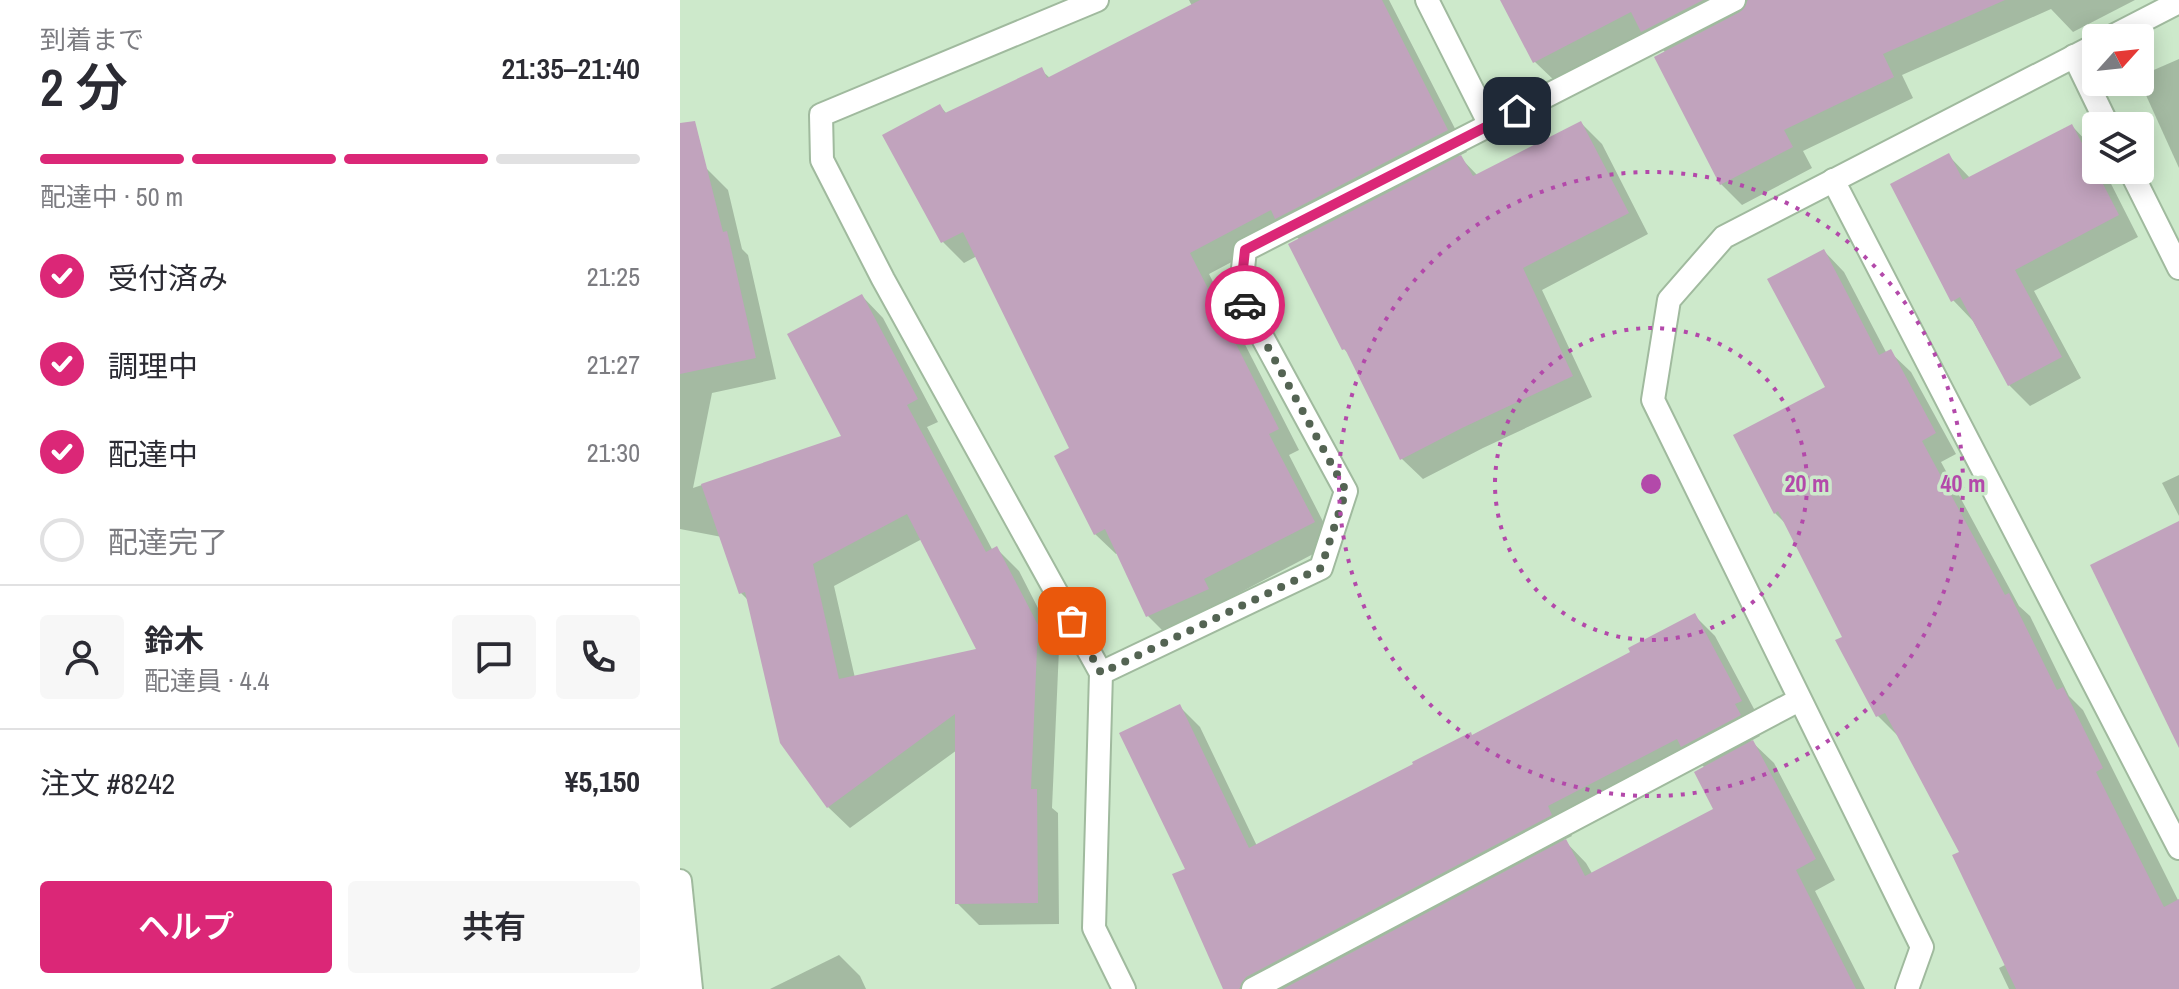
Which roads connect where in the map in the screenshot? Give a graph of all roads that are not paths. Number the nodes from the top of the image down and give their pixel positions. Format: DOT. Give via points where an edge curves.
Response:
graph roads {
  1 [pos="1097,0"];
  2 [pos="1427,0"];
  3 [pos="1734,0"];
  4 [pos="2179,2"];
  5 [pos="2136,24"];
  6 [pos="2082,52"];
  7 [pos="2074,56"];
  8 [pos="2101,112"];
  9 [pos="1490,125"];
  10 [pos="1833,180"];
  11 [pos="2137,184"];
  12 [pos="2179,268"];
  13 [pos="1101,673"];
  14 [pos="1799,700"];
  15 [pos="2179,848"];
  16 [pos="680,881"];
  17 [pos="691,989"];
  18 [pos="1124,989"];
  19 [pos="1253,989"];
  20 [pos="1907,989"];
  1 -- 13 [label="lane" via="821,115 822,160"];
  2 -- 9 [label="lane"];
  3 -- 9 [label="lane"];
  4 -- 5 [label="lane"];
  6 -- 7 [label="lane"];
  7 -- 8 [label="lane"];
  7 -- 10 [label="lane"];
  9 -- 13 [label="lane" via="1245,250 1240,296 1346,491 1321,568"];
  10 -- 14 [label="lane" via="1724,237 1669,300 1653,400"];
  10 -- 15 [label="lane"];
  11 -- 12 [label="lane"];
  13 -- 18 [label="lane" via="1094,928"];
  14 -- 19 [label="lane"];
  14 -- 20 [label="lane" via="1922,947"];
  16 -- 17 [label="lane"];
}
